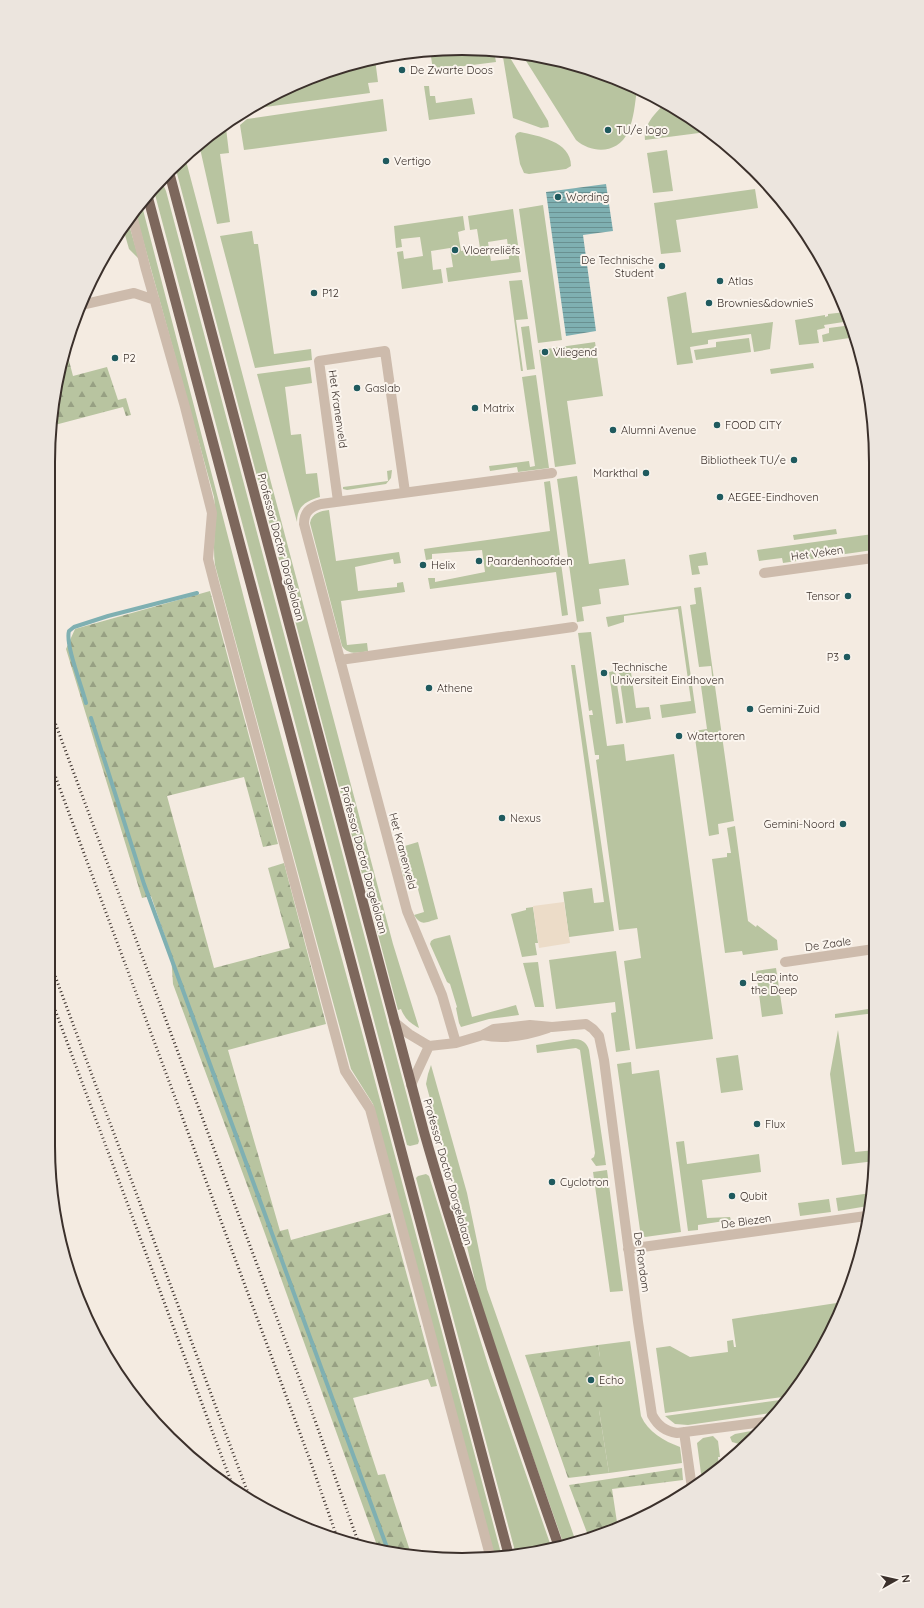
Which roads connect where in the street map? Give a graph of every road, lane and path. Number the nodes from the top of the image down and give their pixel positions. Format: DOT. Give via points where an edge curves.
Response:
graph roads {
  1 [pos="171,178"];
  2 [pos="149,202"];
  3 [pos="134,222"];
  4 [pos="155,300"];
  5 [pos="87,304"];
  6 [pos="552,473"];
  7 [pos="405,492"];
  8 [pos="338,501"];
  9 [pos="869,559"];
  10 [pos="764,572"];
  11 [pos="573,627"];
  12 [pos="340,660"];
  13 [pos="869,950"];
  14 [pos="785,962"];
  15 [pos="394,1022"];
  16 [pos="456,1043"];
  17 [pos="429,1046"];
  18 [pos="411,1085"];
  19 [pos="863,1216"];
  20 [pos="628,1249"];
  21 [pos="760,1422"];
  22 [pos="684,1432"];
  23 [pos="691,1482"];
  24 [pos="557,1541"];
  25 [pos="508,1551"];
  26 [pos="489,1552"];
  1 -- 15 [label="main road, Professor Doctor Dorgelolaan"];
  2 -- 25 [label="main road"];
  3 -- 4 [label="street"];
  4 -- 5 [label="street" via="134,293"];
  4 -- 26 [label="street" via="212,513 208,558 217,594 345,1071 370,1109"];
  6 -- 7 [label="street, Het Kranenveld"];
  7 -- 8 [label="street, Het Kranenveld"];
  7 -- 8 [label="street, Het Kranenveld" via="385,351 319,361"];
  8 -- 12 [label="street, Het Kranenveld" via="313,507 305,515 304,524"];
  9 -- 10 [label="street, Het Veken"];
  11 -- 12 [label="street"];
  12 -- 16 [label="street, Het Kranenveld" via="407,911 442,995"];
  13 -- 14 [label="street, De Zaale"];
  15 -- 17 [label="street"];
  15 -- 18 [label="main road, Professor Doctor Dorgelolaan"];
  16 -- 17 [label="street, De Rondom"];
  16 -- 20 [label="street, De Rondom" via="484,1035 495,1038 534,1033 552,1027 586,1024 593,1029 600,1040"];
  17 -- 18 [label="street"];
  18 -- 24 [label="main road, Professor Doctor Dorgelolaan" via="443,1202 477,1309"];
  19 -- 20 [label="street, De Biezen"];
  20 -- 22 [label="street, De Rondom" via="652,1415 656,1423 666,1430"];
  21 -- 22 [label="street, De Rondom"];
  22 -- 23 [label="street"];
}
